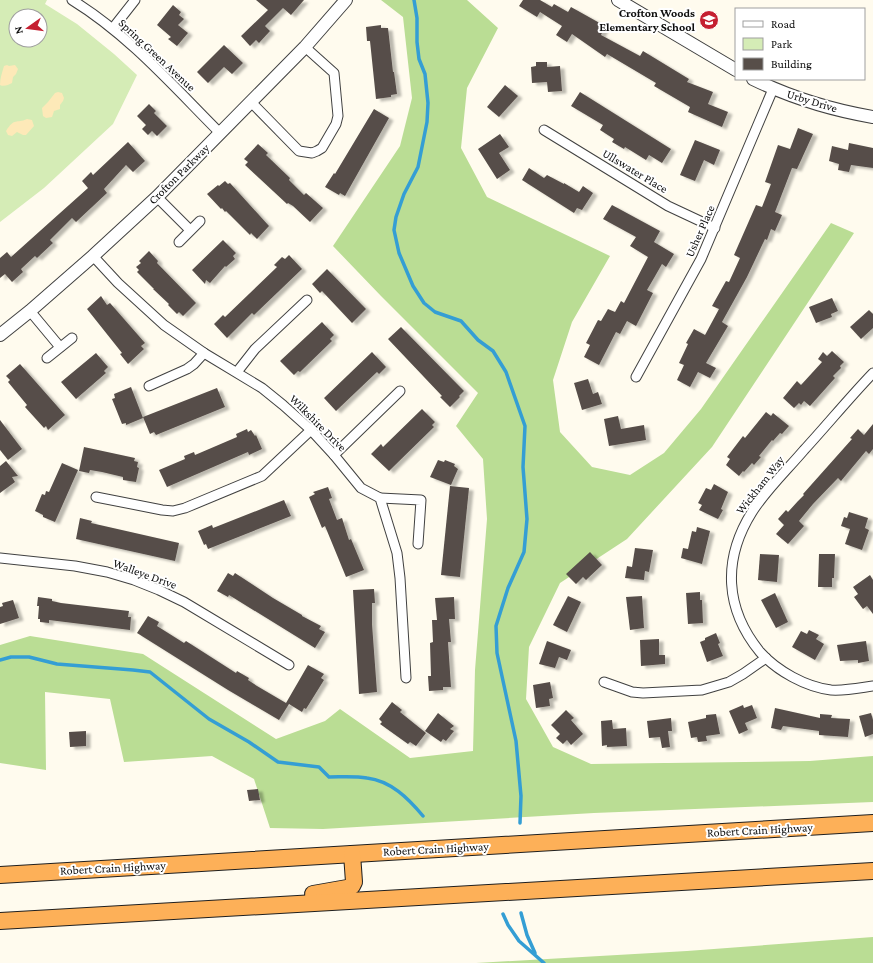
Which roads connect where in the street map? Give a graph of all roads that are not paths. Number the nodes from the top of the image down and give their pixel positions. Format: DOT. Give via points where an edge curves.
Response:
graph roads {
  1 [pos="72,0"];
  2 [pos="135,0"];
  3 [pos="346,0"];
  4 [pos="618,0"];
  5 [pos="113,28"];
  6 [pos="305,47"];
  7 [pos="735,69"];
  8 [pos="754,80"];
  9 [pos="773,89"];
  10 [pos="250,102"];
  11 [pos="873,117"];
  12 [pos="544,130"];
  13 [pos="220,133"];
  14 [pos="157,197"];
  15 [pos="200,221"];
  16 [pos="716,228"];
  17 [pos="190,230"];
  18 [pos="179,242"];
  19 [pos="92,256"];
  20 [pos="307,300"];
  21 [pos="30,311"];
  22 [pos="0,335"];
  23 [pos="72,338"];
  24 [pos="60,348"];
  25 [pos="204,353"];
  26 [pos="47,358"];
  27 [pos="237,372"];
  28 [pos="873,374"];
  29 [pos="636,376"];
  30 [pos="149,386"];
  31 [pos="400,391"];
  32 [pos="311,430"];
  33 [pos="334,455"];
  34 [pos="96,497"];
  35 [pos="380,498"];
  36 [pos="418,544"];
  37 [pos="0,558"];
  38 [pos="766,658"];
  39 [pos="288,665"];
  40 [pos="406,678"];
  41 [pos="604,682"];
  42 [pos="873,686"];
  43 [pos="873,823"];
  44 [pos="352,854"];
  45 [pos="873,871"];
  46 [pos="0,875"];
  47 [pos="241,907"];
  48 [pos="0,921"];
  1 -- 5 [label="street, Spring Green Avenue"];
  2 -- 5 [label="street"];
  3 -- 6 [label="street, Crofton Parkway"];
  4 -- 7 [label="street"];
  5 -- 13 [label="street, Spring Green Avenue"];
  6 -- 10 [label="street, Crofton Parkway"];
  6 -- 10 [label="street" via="334,73 338,116 322,148 312,153 299,151"];
  8 -- 9 [label="street, Urby Drive"];
  9 -- 11 [label="street, Urby Drive" via="847,112"];
  9 -- 16 [label="street, Usher Place"];
  10 -- 13 [label="street, Crofton Parkway"];
  12 -- 16 [label="street, Ullswater Place" via="668,206"];
  13 -- 14 [label="street, Crofton Parkway"];
  14 -- 17 [label="street"];
  14 -- 19 [label="street, Crofton Parkway"];
  15 -- 17 [label="street"];
  16 -- 29 [label="street, Usher Place" via="689,284"];
  17 -- 18 [label="street"];
  19 -- 21 [label="street, Crofton Parkway"];
  19 -- 25 [label="street, Wilkshire Drive" via="164,325"];
  20 -- 27 [label="street" via="255,349"];
  21 -- 22 [label="street, Crofton Parkway"];
  21 -- 24 [label="street"];
  23 -- 24 [label="street"];
  24 -- 26 [label="street"];
  25 -- 27 [label="street, Wilkshire Drive"];
  25 -- 30 [label="street" via="187,369"];
  27 -- 32 [label="street, Wilkshire Drive" via="262,388"];
  28 -- 38 [label="street, Wickham Way" via="769,490 752,511 739,535 731,574 733,600 750,640"];
  31 -- 33 [label="street"];
  32 -- 33 [label="street, Wilkshire Drive"];
  32 -- 34 [label="street" via="262,476 185,508 174,511 162,510"];
  33 -- 35 [label="street, Wilkshire Drive" via="361,488"];
  35 -- 36 [label="street" via="421,500"];
  35 -- 40 [label="street" via="397,553"];
  37 -- 39 [label="street, Walleye Drive" via="74,566 134,580 184,602"];
  38 -- 41 [label="street" via="729,682 702,690 643,693 632,692"];
  38 -- 42 [label="street, Wickham Way" via="806,684 830,690"];
  43 -- 44 [label="highway, Robert Crain Highway"];
  44 -- 46 [label="highway, Robert Crain Highway"];
  44 -- 47 [label="highway" via="352,886"];
  45 -- 47 [label="highway"];
  47 -- 48 [label="highway"];
}
